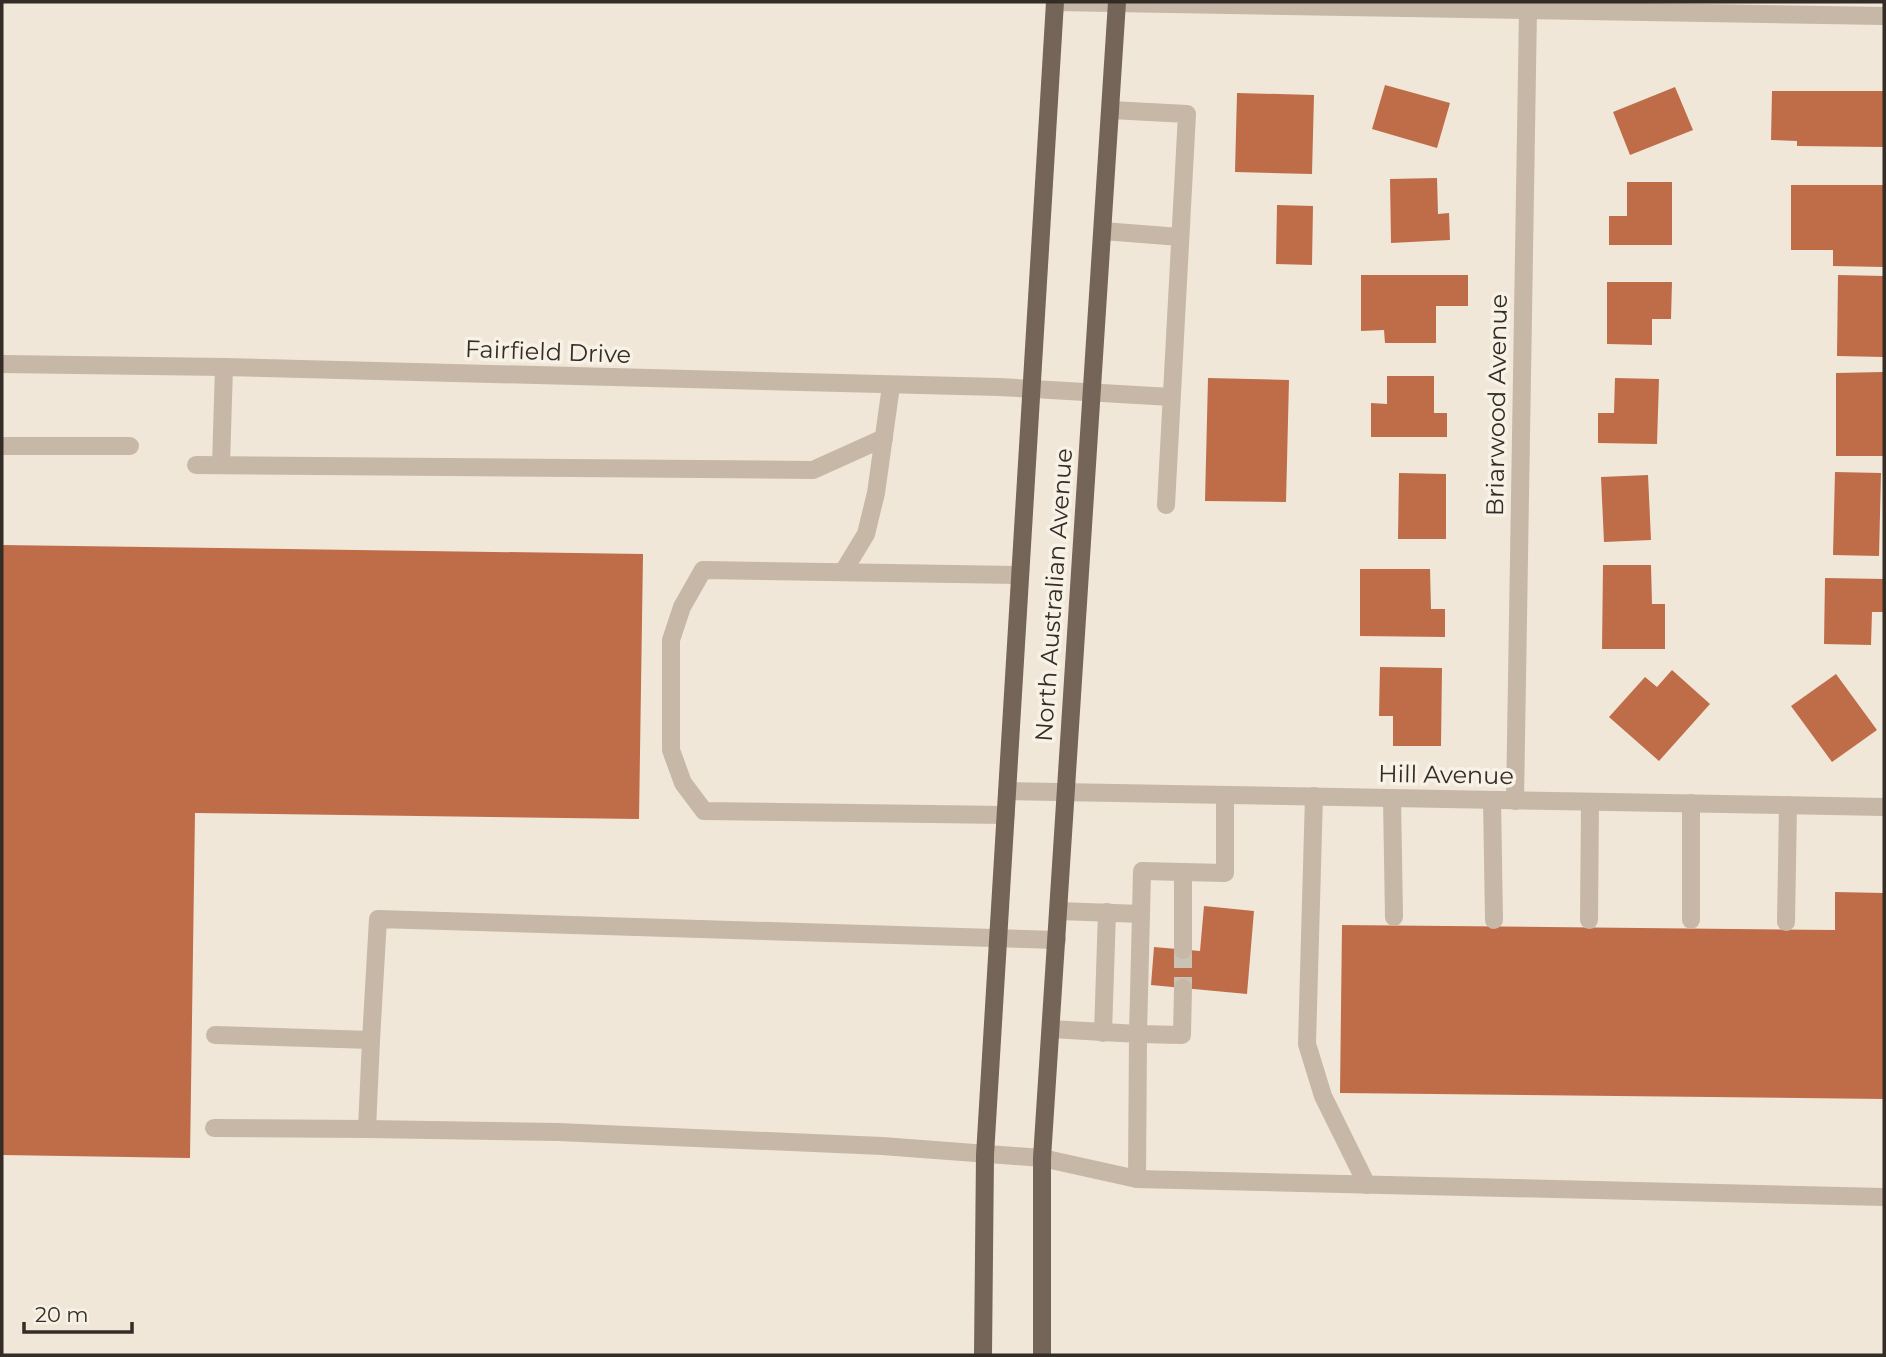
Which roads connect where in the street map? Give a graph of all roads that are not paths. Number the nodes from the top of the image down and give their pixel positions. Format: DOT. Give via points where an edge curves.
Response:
graph roads {
  1 [pos="1055,2"];
  2 [pos="1117,2"];
  3 [pos="1854,9"];
  4 [pos="1528,10"];
  5 [pos="1884,16"];
  6 [pos="1111,110"];
  7 [pos="1102,232"];
  8 [pos="1180,237"];
  9 [pos="2,364"];
  10 [pos="224,367"];
  11 [pos="891,386"];
  12 [pos="1031,389"];
  13 [pos="1092,392"];
  14 [pos="1171,397"];
  15 [pos="884,438"];
  16 [pos="2,446"];
  17 [pos="130,446"];
  18 [pos="196,465"];
  19 [pos="221,465"];
  20 [pos="1166,505"];
  21 [pos="844,572"];
  22 [pos="1019,575"];
  23 [pos="1007,791"];
  24 [pos="1066,792"];
  25 [pos="1225,795"];
  26 [pos="1314,796"];
  27 [pos="1392,798"];
  28 [pos="1492,800"];
  29 [pos="1515,801"];
  30 [pos="1590,802"];
  31 [pos="1692,803"];
  32 [pos="1788,805"];
  33 [pos="1884,807"];
  34 [pos="1006,815"];
  35 [pos="1183,873"];
  36 [pos="1059,911"];
  37 [pos="1107,912"];
  38 [pos="1141,914"];
  39 [pos="1394,917"];
  40 [pos="1494,920"];
  41 [pos="1588,920"];
  42 [pos="1691,920"];
  43 [pos="1786,922"];
  44 [pos="999,937"];
  45 [pos="1057,940"];
  46 [pos="1183,950"];
  47 [pos="1183,988"];
  48 [pos="1051,1029"];
  49 [pos="1103,1033"];
  50 [pos="1138,1034"];
  51 [pos="215,1035"];
  52 [pos="371,1040"];
  53 [pos="214,1128"];
  54 [pos="367,1129"];
  55 [pos="985,1155"];
  56 [pos="1042,1158"];
  57 [pos="1137,1180"];
  58 [pos="1367,1185"];
  59 [pos="1884,1197"];
  60 [pos="983,1355"];
  61 [pos="1042,1355"];
  1 -- 2 [label="street"];
  1 -- 12 [label="main road, North Australian Avenue"];
  2 -- 4 [label="street"];
  2 -- 6 [label="main road, North Australian Avenue"];
  3 -- 4 [label="street"];
  3 -- 5 [label="street"];
  4 -- 29 [label="street, Briarwood Avenue"];
  6 -- 7 [label="main road, North Australian Avenue"];
  6 -- 8 [label="street" via="1187,114"];
  7 -- 8 [label="street"];
  7 -- 13 [label="main road, North Australian Avenue"];
  8 -- 14 [label="street"];
  9 -- 10 [label="street, Fairfield Drive"];
  10 -- 11 [label="street, Fairfield Drive"];
  10 -- 19 [label="street"];
  11 -- 12 [label="street, Fairfield Drive"];
  11 -- 15 [label="street"];
  12 -- 13 [label="street, Fairfield Drive"];
  12 -- 22 [label="main road, North Australian Avenue"];
  13 -- 14 [label="street, Fairfield Drive"];
  13 -- 24 [label="main road, North Australian Avenue"];
  14 -- 20 [label="street"];
  15 -- 19 [label="street" via="813,470"];
  15 -- 21 [label="street" via="866,534"];
  16 -- 17 [label="street"];
  18 -- 19 [label="street"];
  21 -- 22 [label="street"];
  21 -- 34 [label="street" via="703,569 682,607 671,640 671,750 683,783 704,811"];
  22 -- 23 [label="main road, North Australian Avenue"];
  23 -- 24 [label="street, Hill Avenue"];
  23 -- 34 [label="main road, North Australian Avenue"];
  24 -- 25 [label="street, Hill Avenue"];
  24 -- 36 [label="main road, North Australian Avenue"];
  25 -- 26 [label="street, Hill Avenue"];
  25 -- 35 [label="street" via="1225,873"];
  26 -- 27 [label="street, Hill Avenue"];
  26 -- 58 [label="street" via="1307,1044 1323,1096"];
  27 -- 28 [label="street, Hill Avenue"];
  27 -- 39 [label="street"];
  28 -- 29 [label="street, Hill Avenue"];
  28 -- 40 [label="street"];
  29 -- 30 [label="street, Hill Avenue"];
  30 -- 31 [label="street, Hill Avenue"];
  30 -- 41 [label="street"];
  31 -- 32 [label="street, Hill Avenue"];
  31 -- 42 [label="street"];
  32 -- 33 [label="street, Hill Avenue"];
  32 -- 43 [label="street"];
  34 -- 44 [label="main road, North Australian Avenue"];
  35 -- 38 [label="street" via="1142,872"];
  35 -- 46 [label="street"];
  36 -- 37 [label="street"];
  36 -- 45 [label="main road, North Australian Avenue"];
  37 -- 38 [label="street"];
  37 -- 49 [label="street"];
  38 -- 50 [label="street"];
  44 -- 45 [label="street"];
  44 -- 52 [label="street" via="378,919"];
  44 -- 55 [label="main road, North Australian Avenue"];
  45 -- 48 [label="main road, North Australian Avenue"];
  47 -- 50 [label="street" via="1182,1035"];
  48 -- 49 [label="street"];
  48 -- 56 [label="main road, North Australian Avenue"];
  49 -- 50 [label="street"];
  50 -- 57 [label="street"];
  51 -- 52 [label="street"];
  52 -- 54 [label="street"];
  53 -- 54 [label="street"];
  54 -- 55 [label="street" via="585,1133"];
  55 -- 56 [label="street"];
  55 -- 60 [label="main road, North Australian Avenue"];
  56 -- 57 [label="street"];
  56 -- 61 [label="main road, North Australian Avenue"];
  57 -- 58 [label="street"];
  58 -- 59 [label="street"];
}
